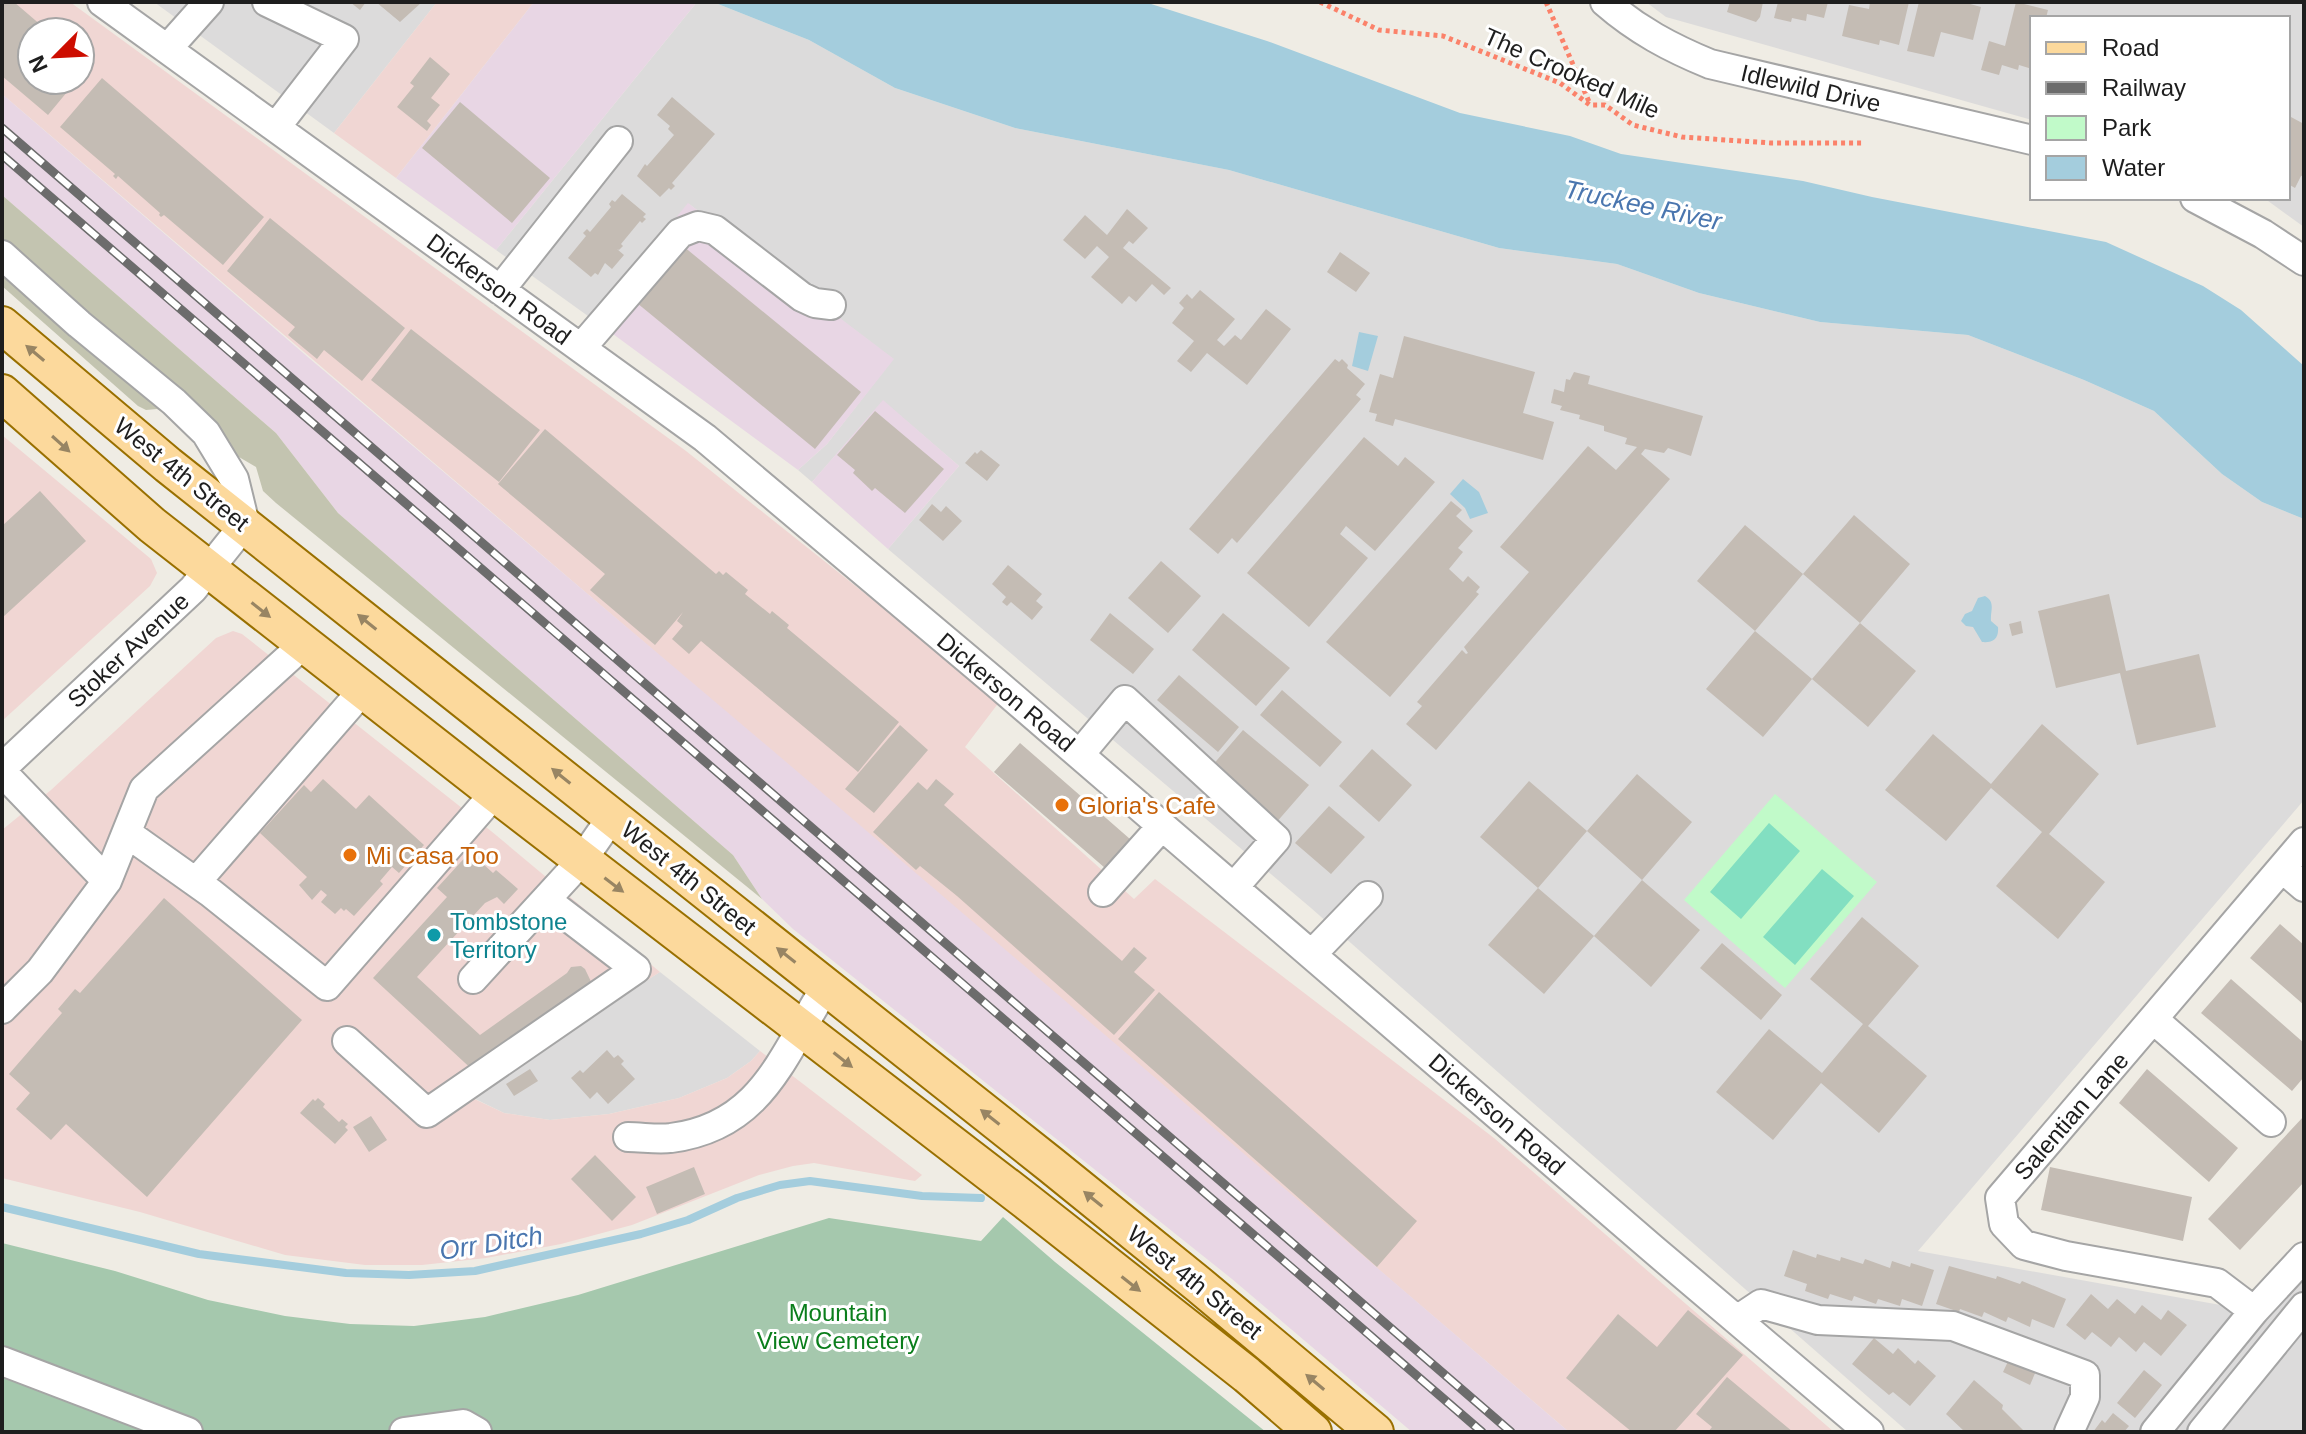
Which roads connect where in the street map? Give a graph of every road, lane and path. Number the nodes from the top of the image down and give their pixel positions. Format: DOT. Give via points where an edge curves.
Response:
graph roads {
  1 [pos="102,2"];
  2 [pos="209,2"];
  3 [pos="267,2"];
  4 [pos="1320,2"];
  5 [pos="1546,2"];
  6 [pos="1605,2"];
  7 [pos="167,49"];
  8 [pos="1590,105"];
  9 [pos="276,127"];
  10 [pos="2030,140"];
  11 [pos="618,141"];
  12 [pos="1864,143"];
  13 [pos="2199,200"];
  14 [pos="2,255"];
  15 [pos="2304,261"];
  16 [pos="500,290"];
  17 [pos="831,305"];
  18 [pos="2,325"];
  19 [pos="581,348"];
  20 [pos="2,393"];
  21 [pos="245,524"];
  22 [pos="209,570"];
  23 [pos="304,644"];
  24 [pos="363,690"];
  25 [pos="1080,754"];
  26 [pos="2,770"];
  27 [pos="495,793"];
  28 [pos="612,817"];
  29 [pos="1162,826"];
  30 [pos="128,834"];
  31 [pos="2304,842"];
  32 [pos="582,860"];
  33 [pos="2282,868"];
  34 [pos="107,881"];
  35 [pos="196,882"];
  36 [pos="1234,887"];
  37 [pos="2304,887"];
  38 [pos="1103,892"];
  39 [pos="1368,896"];
  40 [pos="546,900"];
  41 [pos="1312,954"];
  42 [pos="473,979"];
  43 [pos="826,987"];
  44 [pos="2,1009"];
  45 [pos="2153,1019"];
  46 [pos="800,1027"];
  47 [pos="347,1041"];
  48 [pos="2271,1122"];
  49 [pos="628,1137"];
  50 [pos="2304,1257"];
  51 [pos="2304,1307"];
  52 [pos="2254,1311"];
  53 [pos="1737,1320"];
  54 [pos="2,1361"];
  55 [pos="188,1432"];
  56 [pos="404,1432"];
  57 [pos="477,1432"];
  58 [pos="1313,1432"];
  59 [pos="1375,1432"];
  60 [pos="1869,1432"];
  61 [pos="2069,1432"];
  62 [pos="2155,1432"];
  63 [pos="2202,1432"];
  1 -- 7 [label="street, Dickerson Road"];
  2 -- 7 [label="street"];
  3 -- 9 [label="street" via="344,39"];
  4 -- 8 [label="path, The Crooked Mile" via="1379,30 1443,36 1560,83"];
  5 -- 8 [label="path"];
  6 -- 10 [label="street, Idlewild Drive" via="1671,48 1710,64"];
  7 -- 9 [label="street, Dickerson Road"];
  8 -- 12 [label="path, The Crooked Mile" via="1605,105 1633,125 1682,137"];
  9 -- 16 [label="street, Dickerson Road"];
  11 -- 16 [label="street"];
  13 -- 15 [label="street"];
  14 -- 21 [label="street" via="206,433 234,479"];
  16 -- 19 [label="street, Dickerson Road"];
  17 -- 19 [label="street" via="802,297 715,230 698,226 680,233"];
  21 -- 18 [label="main road, West 4th Street, one-way"];
  19 -- 25 [label="street, Dickerson Road" via="705,438"];
  20 -- 22 [label="main road, West 4th Street, one-way"];
  21 -- 22 [label="street, Stoker Avenue"];
  28 -- 21 [label="main road, West 4th Street, one-way"];
  22 -- 23 [label="main road, West 4th Street, one-way"];
  22 -- 26 [label="street, Stoker Avenue"];
  23 -- 24 [label="main road, West 4th Street"];
  23 -- 30 [label="street" via="144,789"];
  24 -- 27 [label="main road, West 4th Street"];
  24 -- 35 [label="street"];
  25 -- 29 [label="street, Dickerson Road"];
  25 -- 36 [label="street" via="1125,700 1276,839"];
  26 -- 34 [label="street"];
  27 -- 32 [label="main road, West 4th Street"];
  27 -- 35 [label="street" via="327,986"];
  28 -- 32 [label="street"];
  43 -- 28 [label="main road, West 4th Street, one-way"];
  29 -- 36 [label="street, Dickerson Road"];
  29 -- 38 [label="street"];
  30 -- 34 [label="street"];
  30 -- 35 [label="street"];
  31 -- 33 [label="street, Salentian Lane"];
  32 -- 40 [label="street"];
  32 -- 46 [label="main road, West 4th Street, one-way"];
  33 -- 37 [label="street"];
  33 -- 45 [label="street, Salentian Lane"];
  34 -- 44 [label="street" via="40,971"];
  36 -- 41 [label="street, Dickerson Road"];
  39 -- 41 [label="street"];
  40 -- 42 [label="street"];
  40 -- 47 [label="street" via="636,969 427,1113"];
  41 -- 53 [label="street, Dickerson Road"];
  43 -- 46 [label="street"];
  59 -- 43 [label="main road, West 4th Street, one-way"];
  45 -- 48 [label="street"];
  45 -- 52 [label="street, Salentian Lane" via="2000,1198 2004,1224 2024,1245 2217,1283"];
  46 -- 49 [label="street" via="772,1078 725,1123 669,1138"];
  46 -- 58 [label="main road, West 4th Street, one-way"];
  50 -- 52 [label="street"];
  51 -- 63 [label="street"];
  52 -- 62 [label="street"];
  53 -- 60 [label="street, Dickerson Road"];
  53 -- 61 [label="street" via="1761,1304 1818,1320 1953,1326 2085,1375 2085,1397"];
  54 -- 55 [label="street"];
  56 -- 57 [label="street" via="463,1424"];
}
